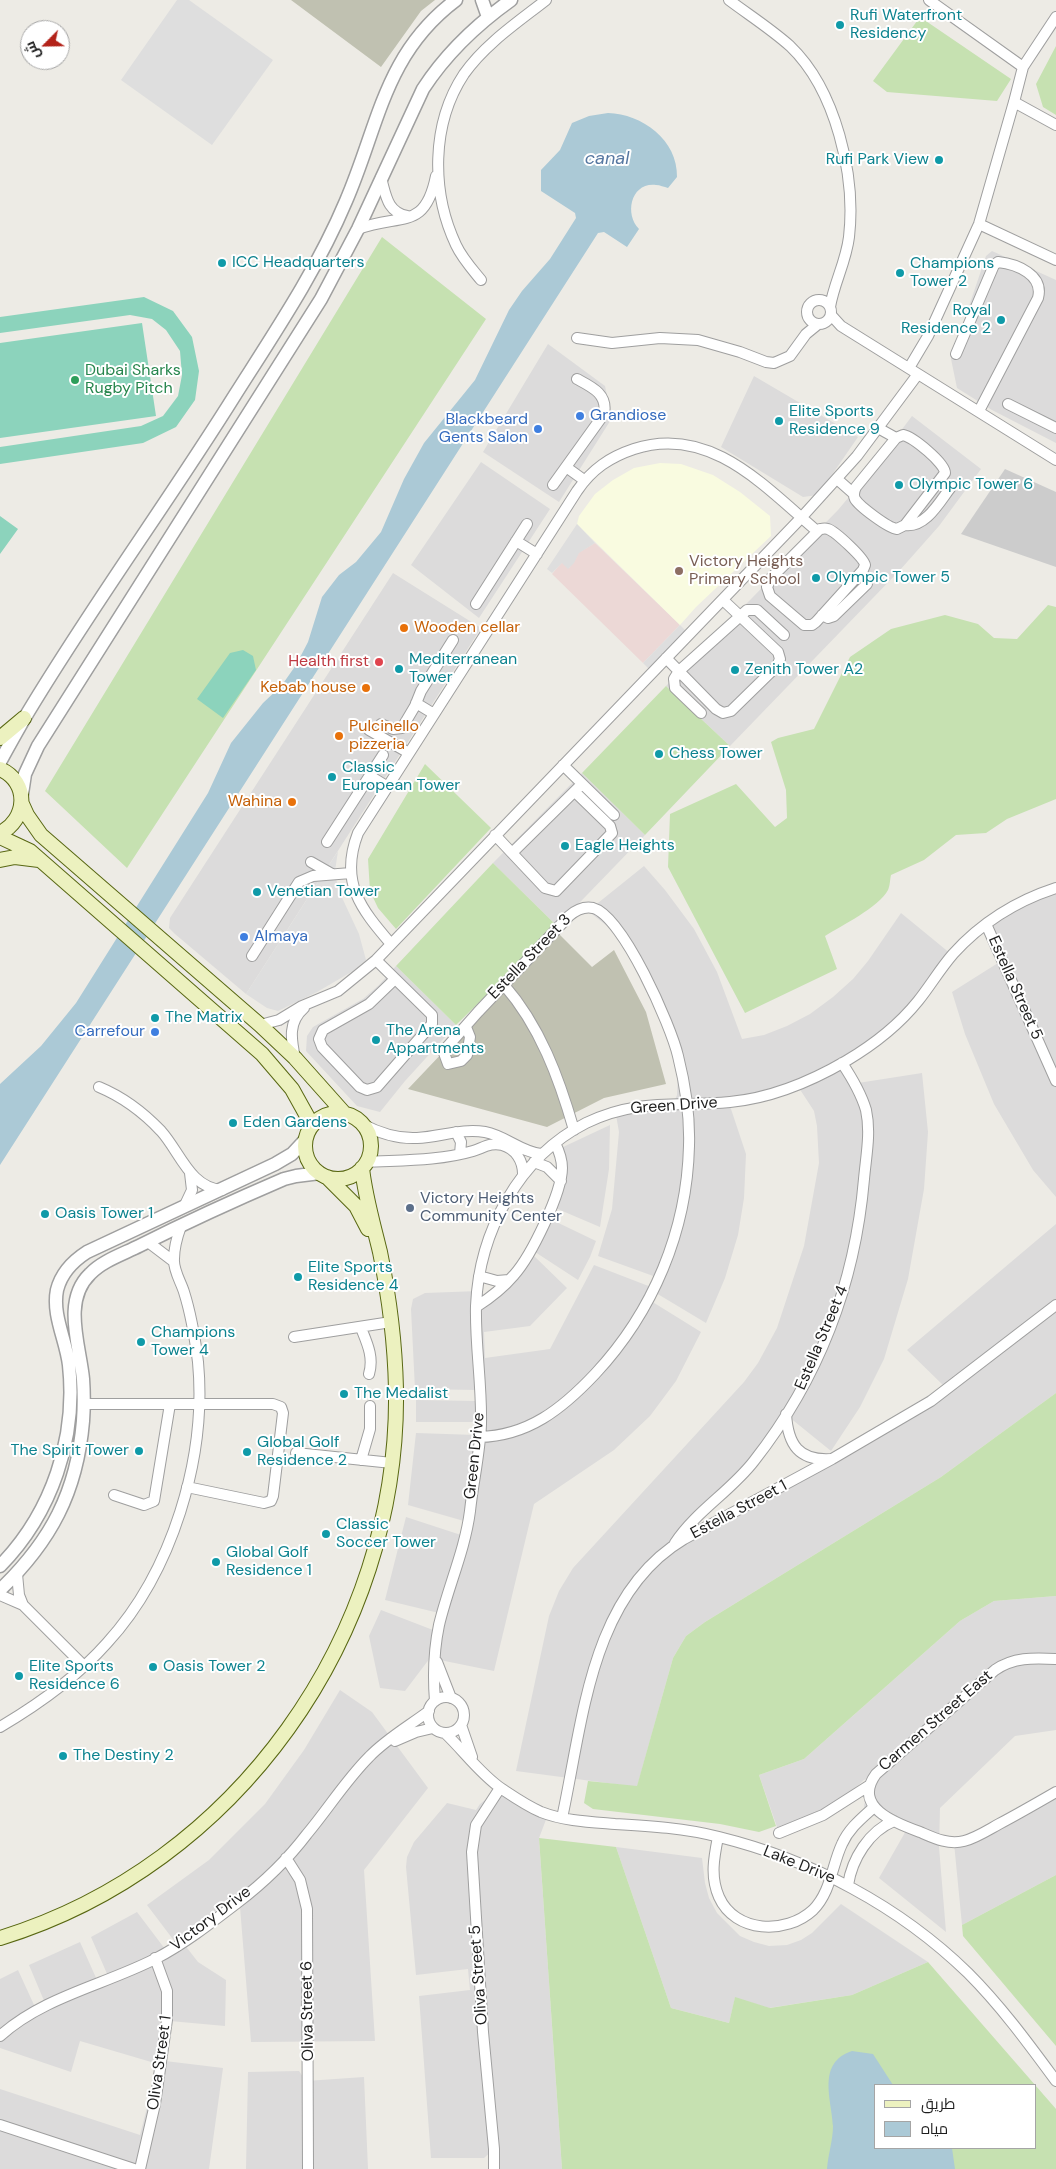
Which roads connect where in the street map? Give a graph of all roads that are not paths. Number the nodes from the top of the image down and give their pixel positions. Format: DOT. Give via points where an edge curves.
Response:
graph roads {
  1 [pos="456,0"];
  2 [pos="482,0"];
  3 [pos="511,0"];
  4 [pos="546,0"];
  5 [pos="729,0"];
  6 [pos="929,0"];
  7 [pos="488,17"];
  8 [pos="1056,17"];
  9 [pos="1023,67"];
  10 [pos="1014,102"];
  11 [pos="1056,125"];
  12 [pos="438,168"];
  13 [pos="381,178"];
  14 [pos="410,217"];
  15 [pos="979,224"];
  16 [pos="358,229"];
  17 [pos="1056,260"];
  18 [pos="480,280"];
  19 [pos="833,288"];
  20 [pos="820,300"];
  21 [pos="822,318"];
  22 [pos="577,338"];
  23 [pos="956,354"];
  24 [pos="909,368"];
  25 [pos="918,374"];
  26 [pos="577,378"];
  27 [pos="1008,404"];
  28 [pos="979,411"];
  29 [pos="878,428"];
  30 [pos="1056,428"];
  31 [pos="896,438"];
  32 [pos="1056,460"];
  33 [pos="190,467"];
  34 [pos="566,467"];
  35 [pos="837,479"];
  36 [pos="584,480"];
  37 [pos="553,486"];
  38 [pos="951,487"];
  39 [pos="854,494"];
  40 [pos="184,512"];
  41 [pos="801,518"];
  42 [pos="527,524"];
  43 [pos="905,525"];
  44 [pos="817,531"];
  45 [pos="516,541"];
  46 [pos="537,554"];
  47 [pos="757,565"];
  48 [pos="771,578"];
  49 [pos="867,584"];
  50 [pos="723,600"];
  51 [pos="476,604"];
  52 [pos="739,615"];
  53 [pos="822,616"];
  54 [pos="784,635"];
  55 [pos="453,640"];
  56 [pos="666,658"];
  57 [pos="679,671"];
  58 [pos="416,703"];
  59 [pos="701,713"];
  60 [pos="434,714"];
  61 [pos="24,718"];
  62 [pos="381,724"];
  63 [pos="369,730"];
  64 [pos="0,738"];
  65 [pos="409,754"];
  66 [pos="383,755"];
  67 [pos="0,762"];
  68 [pos="563,765"];
  69 [pos="0,770"];
  70 [pos="370,776"];
  71 [pos="582,784"];
  72 [pos="388,787"];
  73 [pos="575,792"];
  74 [pos="22,799"];
  75 [pos="614,815"];
  76 [pos="0,833"];
  77 [pos="495,835"];
  78 [pos="0,837"];
  79 [pos="327,842"];
  80 [pos="512,853"];
  81 [pos="0,860"];
  82 [pos="41,860"];
  83 [pos="311,862"];
  84 [pos="351,873"];
  85 [pos="332,874"];
  86 [pos="1056,888"];
  87 [pos="986,924"];
  88 [pos="391,944"];
  89 [pos="252,956"];
  90 [pos="376,960"];
  91 [pos="395,979"];
  92 [pos="504,985"];
  93 [pos="309,1005"];
  94 [pos="260,1025"];
  95 [pos="466,1027"];
  96 [pos="295,1058"];
  97 [pos="842,1063"];
  98 [pos="1056,1081"];
  99 [pos="99,1087"];
  100 [pos="686,1103"];
  101 [pos="344,1113"];
  102 [pos="362,1124"];
  103 [pos="312,1125"];
  104 [pos="574,1130"];
  105 [pos="456,1132"];
  106 [pos="305,1140"];
  107 [pos="555,1142"];
  108 [pos="460,1154"];
  109 [pos="538,1158"];
  110 [pos="364,1165"];
  111 [pos="190,1172"];
  112 [pos="523,1174"];
  113 [pos="323,1175"];
  114 [pos="560,1181"];
  115 [pos="222,1190"];
  116 [pos="184,1207"];
  117 [pos="181,1226"];
  118 [pos="148,1242"];
  119 [pos="380,1252"];
  120 [pos="173,1261"];
  121 [pos="480,1276"];
  122 [pos="509,1280"];
  123 [pos="1056,1305"];
  124 [pos="476,1307"];
  125 [pos="391,1322"];
  126 [pos="361,1328"];
  127 [pos="294,1338"];
  128 [pos="369,1374"];
  129 [pos="84,1404"];
  130 [pos="170,1404"];
  131 [pos="199,1404"];
  132 [pos="370,1406"];
  133 [pos="786,1414"];
  134 [pos="479,1437"];
  135 [pos="296,1453"];
  136 [pos="832,1459"];
  137 [pos="361,1460"];
  138 [pos="392,1462"];
  139 [pos="188,1487"];
  140 [pos="114,1495"];
  141 [pos="673,1546"];
  142 [pos="0,1566"];
  143 [pos="17,1574"];
  144 [pos="0,1590"];
  145 [pos="0,1595"];
  146 [pos="23,1605"];
  147 [pos="436,1654"];
  148 [pos="1056,1659"];
  149 [pos="84,1666"];
  150 [pos="451,1698"];
  151 [pos="436,1701"];
  152 [pos="429,1711"];
  153 [pos="461,1724"];
  154 [pos="0,1727"];
  155 [pos="433,1728"];
  156 [pos="446,1733"];
  157 [pos="380,1747"];
  158 [pos="478,1769"];
  159 [pos="870,1786"];
  160 [pos="500,1788"];
  161 [pos="1056,1792"];
  162 [pos="874,1807"];
  163 [pos="562,1818"];
  164 [pos="894,1821"];
  165 [pos="779,1834"];
  166 [pos="718,1837"];
  167 [pos="286,1858"];
  168 [pos="831,1878"];
  169 [pos="848,1885"];
  170 [pos="0,1938"];
  171 [pos="156,1958"];
  172 [pos="0,2036"];
  173 [pos="1056,2081"];
  174 [pos="0,2124"];
  175 [pos="134,2169"];
  176 [pos="140,2169"];
  177 [pos="308,2169"];
  178 [pos="494,2169"];
  1 -- 33 [label="street" via="432,21 399,63 387,87 347,199 322,254"];
  2 -- 7 [label="street"];
  3 -- 7 [label="street"];
  4 -- 12 [label="street" via="480,54 465,73 444,118"];
  5 -- 19 [label="street" via="790,47 803,61 815,77 833,116 845,161 850,208 847,250"];
  6 -- 9 [label="street"];
  7 -- 13 [label="street" via="453,48 432,75 411,111"];
  8 -- 9 [label="street"];
  9 -- 10 [label="street"];
  10 -- 11 [label="street"];
  10 -- 15 [label="street"];
  12 -- 14 [label="street" via="430,202 420,213"];
  12 -- 18 [label="street" via="451,234"];
  13 -- 14 [label="street" via="392,209"];
  13 -- 16 [label="street"];
  14 -- 16 [label="street"];
  15 -- 17 [label="street"];
  15 -- 24 [label="street" via="928,336"];
  16 -- 40 [label="street" via="312,314"];
  19 -- 20 [label="street"];
  19 -- 21 [label="street"];
  20 -- 21 [label="street"];
  20 -- 21 [label="street" via="812,301 807,307"];
  21 -- 22 [label="street" via="790,356 774,363 698,340 660,338 612,343"];
  21 -- 24 [label="street" via="841,326"];
  23 -- 28 [label="street" via="994,265 1004,263 1034,276 1039,289 1038,298"];
  24 -- 25 [label="street"];
  25 -- 28 [label="street"];
  25 -- 29 [label="street"];
  26 -- 34 [label="street" via="600,394 605,409"];
  27 -- 30 [label="street"];
  28 -- 32 [label="street"];
  29 -- 31 [label="street"];
  29 -- 35 [label="street"];
  31 -- 39 [label="street" via="856,487"];
  31 -- 43 [label="street" via="910,438 945,468 944,476"];
  33 -- 40 [label="street" via="176,497"];
  33 -- 61 [label="street"];
  34 -- 36 [label="street"];
  34 -- 37 [label="street"];
  35 -- 39 [label="street"];
  35 -- 41 [label="street"];
  36 -- 41 [label="street" via="608,459 624,452 644,445 685,444 724,456"];
  36 -- 46 [label="street"];
  38 -- 43 [label="street" via="923,522"];
  39 -- 43 [label="street" via="856,501 888,526 897,529"];
  40 -- 74 [label="street" via="33,755 25,774"];
  41 -- 44 [label="street"];
  41 -- 47 [label="street"];
  42 -- 45 [label="street"];
  44 -- 48 [label="street"];
  44 -- 53 [label="street" via="826,529 832,532 862,558 865,566"];
  45 -- 46 [label="street"];
  45 -- 51 [label="street"];
  46 -- 60 [label="street"];
  47 -- 48 [label="street"];
  47 -- 50 [label="street"];
  48 -- 53 [label="street" via="768,594 801,623 812,624"];
  49 -- 53 [label="street" via="834,616"];
  50 -- 52 [label="street"];
  50 -- 56 [label="street"];
  52 -- 54 [label="street" via="751,609 758,610"];
  52 -- 57 [label="street"];
  52 -- 57 [label="street" via="778,652 780,659 777,666 731,711 719,711"];
  55 -- 58 [label="street"];
  56 -- 57 [label="street"];
  56 -- 68 [label="street"];
  57 -- 59 [label="street" via="674,679 675,688"];
  58 -- 60 [label="street"];
  58 -- 62 [label="street" via="399,729"];
  60 -- 65 [label="street"];
  61 -- 64 [label="main road"];
  61 -- 67 [label="street"];
  63 -- 65 [label="street"];
  65 -- 72 [label="street"];
  66 -- 70 [label="street"];
  68 -- 71 [label="street"];
  68 -- 77 [label="street"];
  69 -- 74 [label="main road" via="15,780"];
  70 -- 72 [label="street"];
  70 -- 79 [label="street"];
  71 -- 73 [label="street"];
  71 -- 75 [label="street"];
  72 -- 84 [label="street" via="358,833 351,856"];
  73 -- 80 [label="street"];
  73 -- 80 [label="street" via="610,826 612,833 560,888 552,891 545,888"];
  74 -- 76 [label="main road" via="16,821"];
  74 -- 94 [label="main road" via="27,815 41,835"];
  77 -- 80 [label="street"];
  77 -- 88 [label="street"];
  78 -- 82 [label="main road"];
  81 -- 82 [label="main road" via="15,857"];
  82 -- 103 [label="main road" via="272,1065 296,1094"];
  83 -- 85 [label="street"];
  84 -- 85 [label="street"];
  84 -- 88 [label="street" via="360,905"];
  85 -- 89 [label="street" via="313,876 299,882"];
  86 -- 87 [label="street, Green Drive" via="1017,903"];
  87 -- 97 [label="street, Green Drive" via="953,954 916,1004 895,1025"];
  87 -- 98 [label="street, Estella Street 5"];
  88 -- 90 [label="street"];
  90 -- 91 [label="street"];
  90 -- 93 [label="street" via="338,991"];
  91 -- 91 [label="street" via="368,1004 320,1034 322,1048 360,1087 367,1090 377,1087 433,1022 432,1015"];
  92 -- 95 [label="street, Estella Street 3"];
  92 -- 100 [label="street, Estella Street 3" via="574,912 586,908 598,910 629,948 654,991 678,1055"];
  92 -- 104 [label="street" via="524,1010 539,1037 560,1084"];
  93 -- 94 [label="street" via="279,1020"];
  93 -- 96 [label="street" via="293,1023"];
  94 -- 96 [label="main road"];
  96 -- 101 [label="main road"];
  97 -- 100 [label="street, Green Drive" via="768,1096 728,1102"];
  97 -- 133 [label="street, Estella Street 4" via="862,1098 868,1125 860,1220 840,1304 809,1374"];
  99 -- 111 [label="street" via="117,1094 148,1118 172,1144"];
  100 -- 104 [label="street, Green Drive" via="632,1107"];
  100 -- 134 [label="street" via="689,1146 684,1190 671,1249 646,1305 605,1363 551,1412 530,1427 514,1433"];
  101 -- 102 [label="main road"];
  101 -- 103 [label="main road" via="326,1114"];
  102 -- 105 [label="street" via="396,1137 416,1138"];
  102 -- 110 [label="main road" via="371,1146"];
  103 -- 106 [label="main road"];
  104 -- 107 [label="street, Green Drive"];
  105 -- 108 [label="street" via="461,1142"];
  105 -- 109 [label="street" via="486,1132"];
  106 -- 113 [label="main road" via="308,1159"];
  106 -- 115 [label="street" via="284,1159"];
  107 -- 109 [label="street, Green Drive"];
  107 -- 114 [label="street" via="562,1161"];
  108 -- 110 [label="street"];
  108 -- 112 [label="street" via="487,1145 501,1145 521,1160"];
  109 -- 112 [label="street, Green Drive"];
  109 -- 114 [label="street"];
  110 -- 113 [label="main road" via="346,1178"];
  110 -- 119 [label="main road" via="366,1198"];
  111 -- 115 [label="street" via="203,1185"];
  111 -- 116 [label="street" via="192,1190"];
  112 -- 121 [label="street, Green Drive" via="498,1217 487,1244"];
  113 -- 117 [label="street" via="284,1179"];
  113 -- 119 [label="main road" via="356,1206"];
  114 -- 122 [label="street" via="532,1247"];
  115 -- 116 [label="street"];
  116 -- 142 [label="street" via="86,1252 74,1261 61,1280 56,1312 66,1348 70,1381 64,1452 38,1518"];
  117 -- 118 [label="street"];
  117 -- 120 [label="street"];
  118 -- 120 [label="street"];
  118 -- 129 [label="street" via="96,1268 80,1288 74,1316"];
  119 -- 125 [label="main road"];
  120 -- 131 [label="street" via="196,1348"];
  121 -- 122 [label="street" via="497,1281"];
  121 -- 124 [label="street, Green Drive"];
  122 -- 124 [label="street"];
  123 -- 136 [label="street, Estella Street 1" via="931,1401"];
  124 -- 134 [label="street, Green Drive"];
  125 -- 126 [label="street"];
  125 -- 138 [label="main road" via="396,1390"];
  126 -- 127 [label="street"];
  126 -- 128 [label="street" via="370,1353"];
  129 -- 130 [label="street"];
  129 -- 143 [label="street" via="78,1461 64,1504 44,1542"];
  130 -- 131 [label="street"];
  130 -- 140 [label="street" via="154,1501 144,1505"];
  131 -- 139 [label="street"];
  131 -- 139 [label="street" via="273,1404 281,1407 283,1413 273,1496 271,1501 264,1503"];
  132 -- 137 [label="street" via="370,1429"];
  133 -- 136 [label="street" via="788,1433 796,1448 811,1458"];
  133 -- 141 [label="street, Estella Street 4" via="744,1474 684,1531"];
  134 -- 147 [label="street, Green Drive" via="468,1524 440,1623"];
  135 -- 137 [label="street"];
  136 -- 141 [label="street, Estella Street 1"];
  137 -- 138 [label="street"];
  138 -- 170 [label="main road" via="382,1528 346,1630 309,1699 258,1768 197,1828 126,1880 49,1920"];
  139 -- 149 [label="street" via="166,1548 145,1591 107,1644"];
  141 -- 163 [label="street, Estella Street 1" via="626,1595 608,1628 590,1686"];
  143 -- 144 [label="street"];
  143 -- 146 [label="street"];
  145 -- 146 [label="street"];
  146 -- 149 [label="street"];
  147 -- 150 [label="street, Green Drive"];
  147 -- 151 [label="street, Green Drive"];
  148 -- 159 [label="street, Carmen Street East" via="1021,1659 995,1670 876,1774"];
  149 -- 154 [label="street" via="57,1689"];
  150 -- 151 [label="street"];
  150 -- 153 [label="street" via="457,1701 463,1712"];
  151 -- 152 [label="street"];
  152 -- 155 [label="street"];
  152 -- 157 [label="street, Victory Drive"];
  153 -- 156 [label="street"];
  153 -- 158 [label="street, Lake Drive"];
  155 -- 156 [label="street"];
  155 -- 157 [label="street, Victory Drive"];
  156 -- 158 [label="street, Lake Drive"];
  157 -- 167 [label="street, Victory Drive" via="363,1763"];
  158 -- 160 [label="street, Lake Drive"];
  159 -- 162 [label="street, Carmen Street East"];
  159 -- 165 [label="street" via="823,1815"];
  160 -- 163 [label="street, Lake Drive" via="540,1812"];
  160 -- 178 [label="street, Oliva Street 5" via="476,1825 472,1852"];
  161 -- 164 [label="street" via="963,1841 943,1841"];
  162 -- 164 [label="street"];
  162 -- 168 [label="street" via="845,1838"];
  163 -- 166 [label="street, Lake Drive" via="657,1827"];
  164 -- 169 [label="street" via="874,1833 853,1863"];
  166 -- 168 [label="street, Lake Drive" via="785,1858"];
  166 -- 168 [label="street" via="715,1885 725,1907 744,1922 766,1927 802,1918 821,1900"];
  167 -- 171 [label="street, Victory Drive" via="238,1902"];
  167 -- 177 [label="street, Oliva Street 6" via="300,1880 307,1909"];
  168 -- 169 [label="street, Lake Drive"];
  169 -- 173 [label="street, Lake Drive" via="911,1925 967,1973 1008,2018"];
  171 -- 172 [label="street, Victory Drive" via="34,2011"];
  171 -- 176 [label="street, Oliva Street 1" via="166,1990 167,2020 155,2104"];
  174 -- 175 [label="street"];
}
